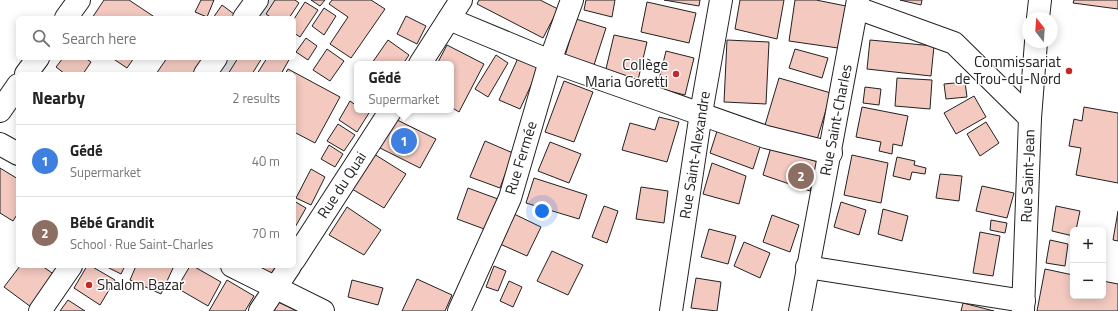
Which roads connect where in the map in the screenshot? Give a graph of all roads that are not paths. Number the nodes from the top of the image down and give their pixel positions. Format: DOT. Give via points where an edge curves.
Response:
graph roads {
  1 [pos="79,0"];
  2 [pos="257,0"];
  3 [pos="461,0"];
  4 [pos="572,0"];
  5 [pos="721,0"];
  6 [pos="1040,0"];
  7 [pos="858,4"];
  8 [pos="1039,12"];
  9 [pos="67,16"];
  10 [pos="245,16"];
  11 [pos="449,19"];
  12 [pos="1036,48"];
  13 [pos="36,60"];
  14 [pos="215,60"];
  15 [pos="422,61"];
  16 [pos="550,61"];
  17 [pos="28,72"];
  18 [pos="206,72"];
  19 [pos="16,88"];
  20 [pos="0,111"];
  21 [pos="388,113"];
  22 [pos="701,113"];
  23 [pos="1030,118"];
  24 [pos="0,144"];
  25 [pos="16,153"];
  26 [pos="831,153"];
  27 [pos="296,257"];
  28 [pos="807,267"];
  29 [pos="71,268"];
  30 [pos="236,268"];
  31 [pos="289,268"];
  32 [pos="276,289"];
  33 [pos="1024,306"];
  34 [pos="40,311"];
  35 [pos="260,311"];
  36 [pos="323,311"];
  37 [pos="459,311"];
  38 [pos="671,311"];
  39 [pos="800,311"];
  1 -- 9 [label="street"];
  2 -- 10 [label="street"];
  3 -- 11 [label="street"];
  4 -- 16 [label="street, Rue Fermée"];
  5 -- 22 [label="street, Rue Saint-Alexandre"];
  6 -- 8 [label="street"];
  7 -- 23 [label="street" via="954,43"];
  7 -- 26 [label="street, Rue Saint-Charles"];
  11 -- 15 [label="street"];
  11 -- 16 [label="street"];
  12 -- 23 [label="street, Rue Saint-Jean"];
  13 -- 17 [label="street"];
  14 -- 18 [label="street"];
  16 -- 22 [label="street"];
  16 -- 37 [label="street, Rue Fermée" via="510,198"];
  19 -- 20 [label="street"];
  21 -- 27 [label="street, Rue du Quai"];
  22 -- 26 [label="street" via="766,137"];
  22 -- 38 [label="street, Rue Saint-Alexandre"];
  23 -- 33 [label="street, Rue Saint-Jean"];
  24 -- 25 [label="street"];
  26 -- 28 [label="street, Rue Saint-Charles"];
  28 -- 33 [label="street"];
  28 -- 39 [label="street, Rue Saint-Charles"];
  29 -- 34 [label="street"];
  30 -- 32 [label="street"];
  31 -- 32 [label="street"];
  32 -- 35 [label="street"];
  32 -- 36 [label="street"];
}
